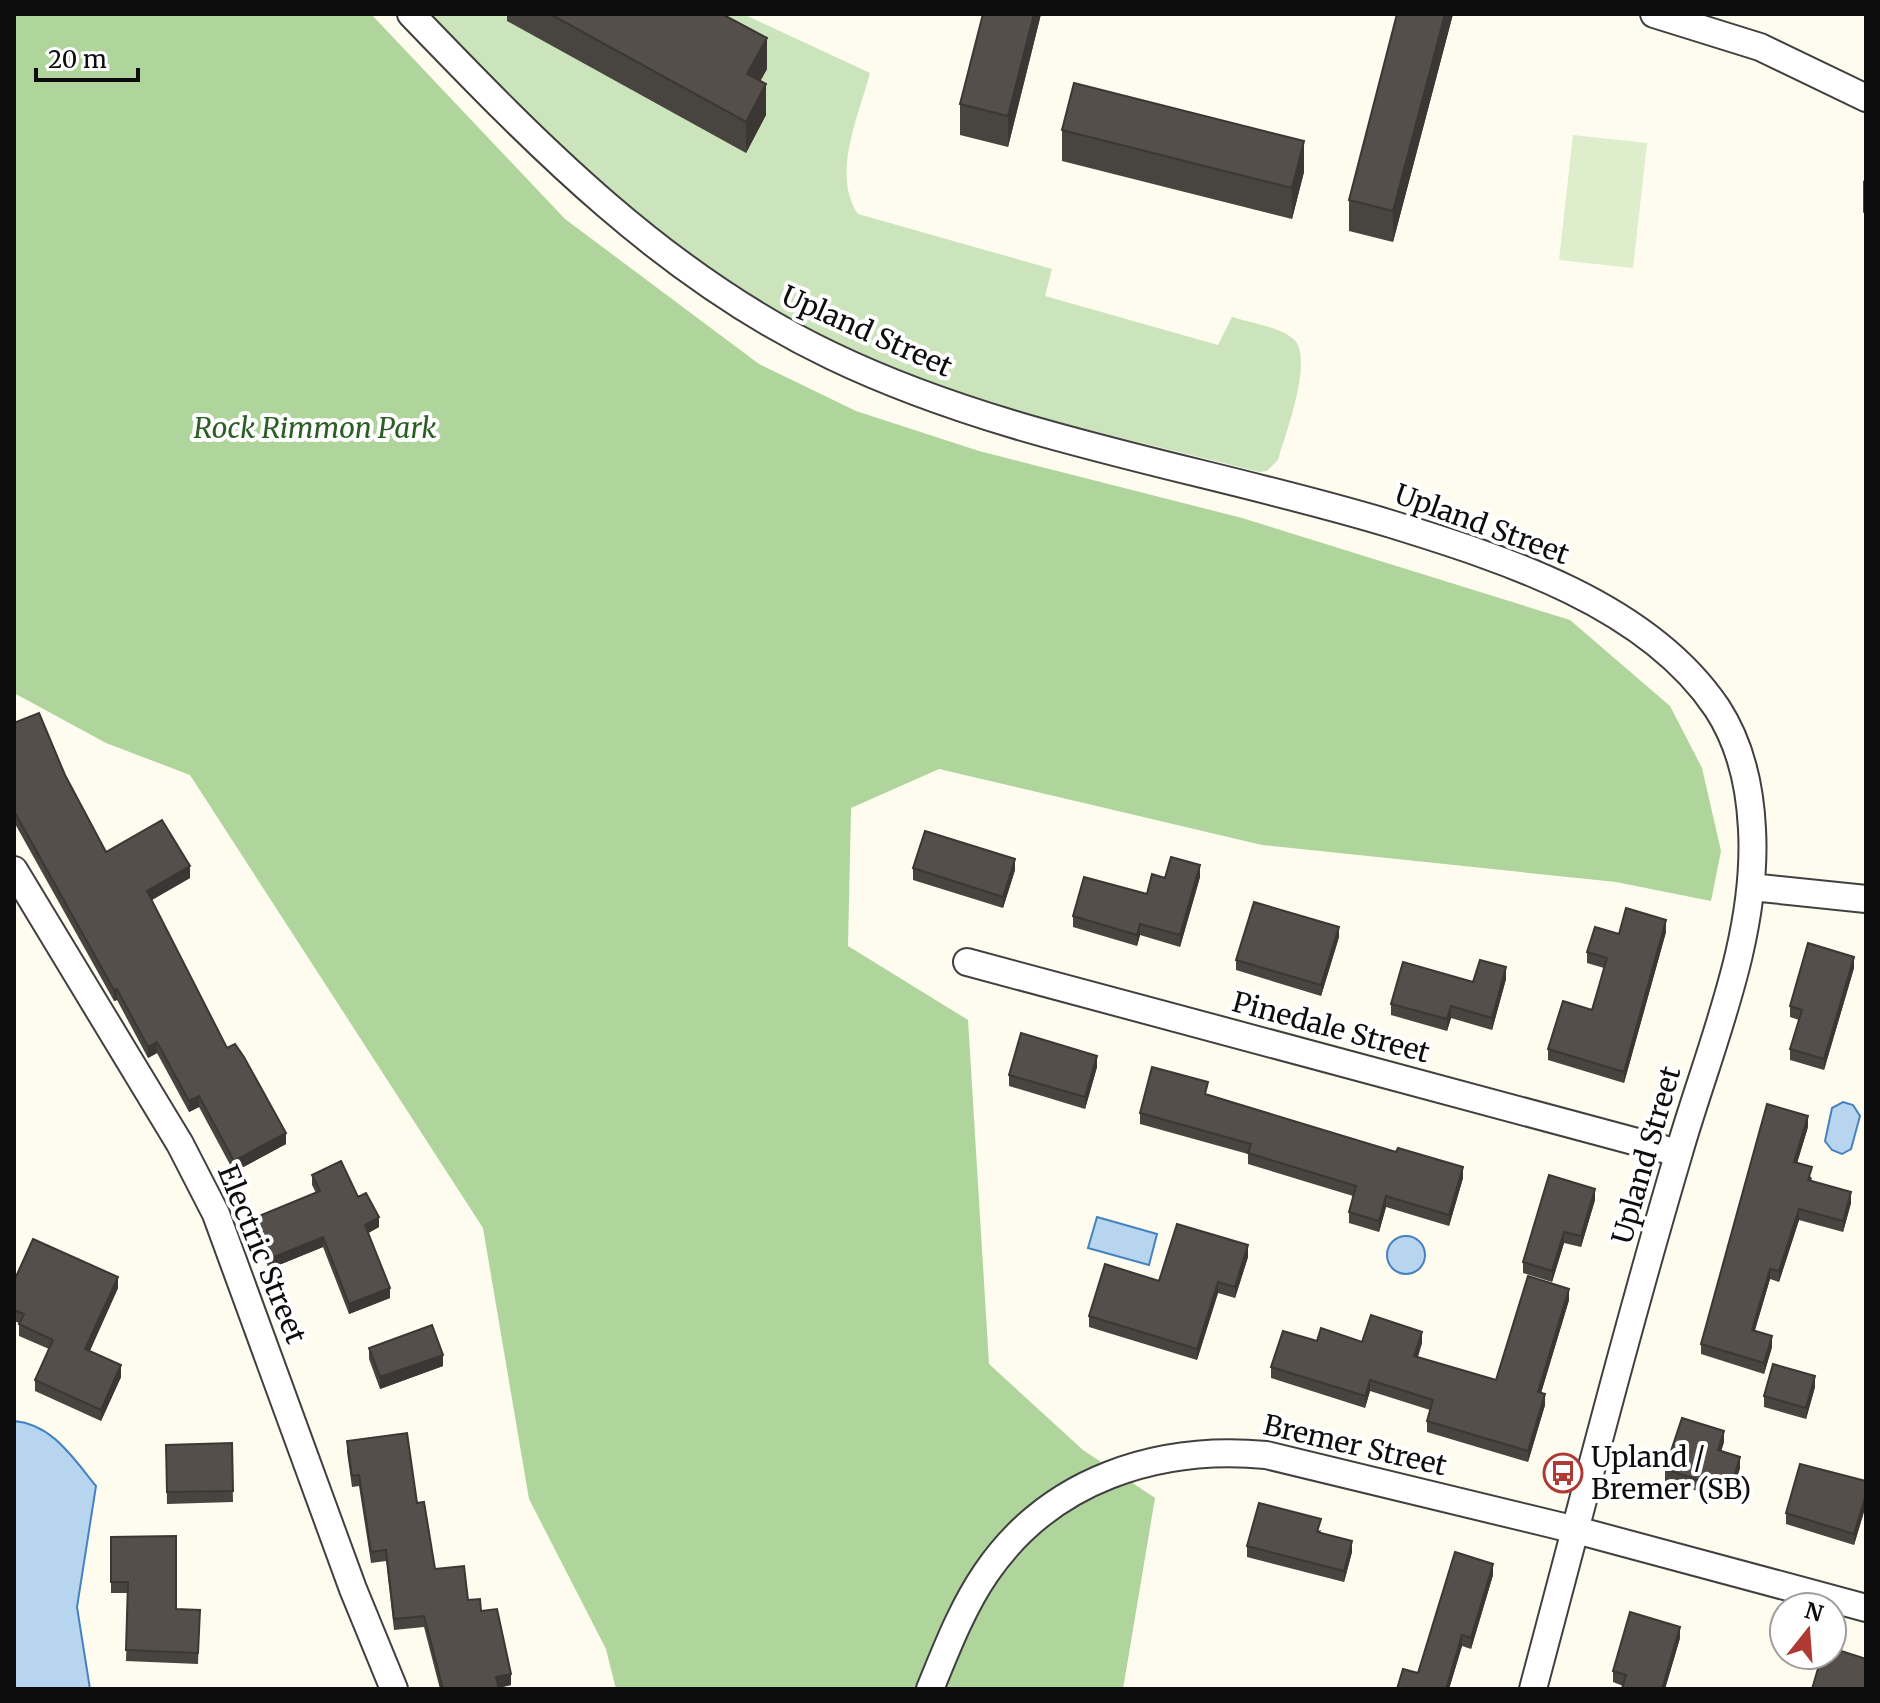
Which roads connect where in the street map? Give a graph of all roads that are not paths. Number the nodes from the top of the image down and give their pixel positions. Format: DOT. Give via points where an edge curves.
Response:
graph roads {
  1 [pos="411,14"];
  2 [pos="1654,14"];
  3 [pos="1866,98"];
  4 [pos="14,870"];
  5 [pos="1751,887"];
  6 [pos="1866,899"];
  7 [pos="967,962"];
  8 [pos="1678,1153"];
  9 [pos="1576,1530"];
  10 [pos="1866,1608"];
  11 [pos="394,1689"];
  12 [pos="930,1689"];
  13 [pos="1533,1689"];
  1 -- 5 [label="street, Upland Street" via="543,151 633,230 764,321 834,357 980,414 1288,493 1481,552 1557,583 1626,623 1690,676 1718,709 1738,748 1753,831"];
  2 -- 3 [label="street" via="1760,47"];
  4 -- 11 [label="street, Electric Street" via="180,1144 216,1214"];
  5 -- 6 [label="street"];
  5 -- 8 [label="street, Upland Street" via="1738,956"];
  7 -- 8 [label="street, Pinedale Street"];
  8 -- 9 [label="street, Upland Street"];
  9 -- 10 [label="street, Bremer Street"];
  9 -- 12 [label="street, Bremer Street" via="1266,1455 1215,1452 1151,1461 1112,1471 1075,1490 1012,1541 967,1604"];
  9 -- 13 [label="street, Upland Street"];
}
